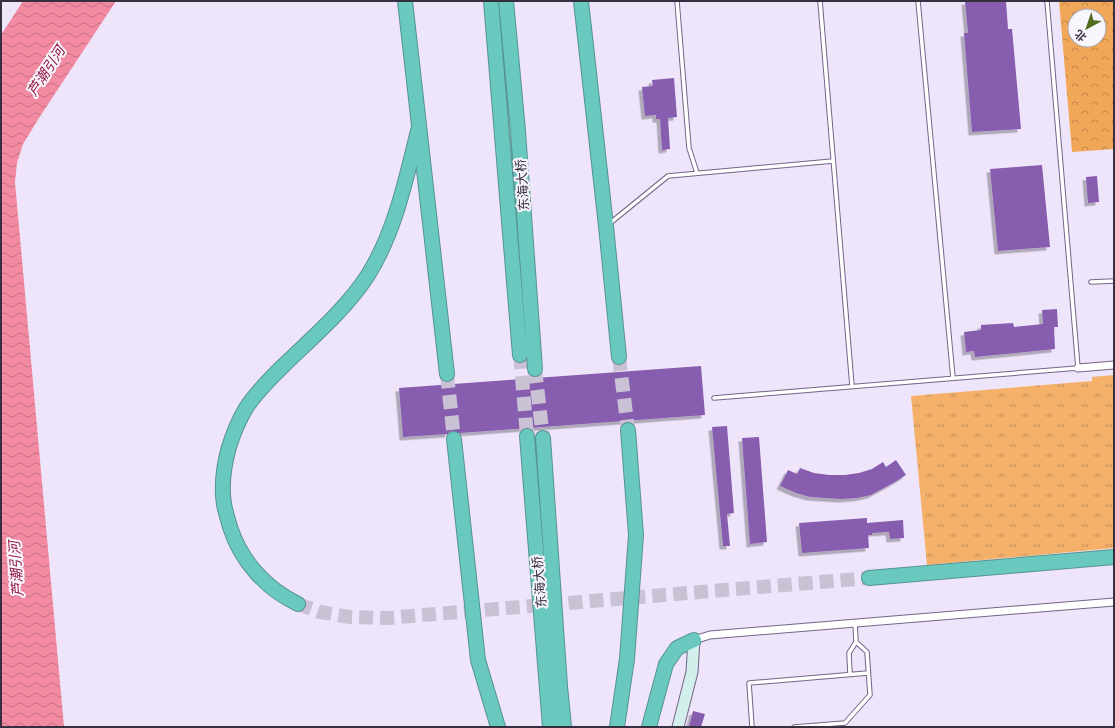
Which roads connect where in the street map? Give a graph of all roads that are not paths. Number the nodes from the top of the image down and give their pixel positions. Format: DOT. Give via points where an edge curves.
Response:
graph roads {
  1 [pos="405,1"];
  2 [pos="491,1"];
  3 [pos="506,1"];
  4 [pos="581,1"];
  5 [pos="677,1"];
  6 [pos="820,1"];
  7 [pos="918,1"];
  8 [pos="1047,1"];
  9 [pos="419,127"];
  10 [pos="834,161"];
  11 [pos="697,173"];
  12 [pos="606,226"];
  13 [pos="1114,281"];
  14 [pos="1091,282"];
  15 [pos="520,355"];
  16 [pos="619,357"];
  17 [pos="1114,365"];
  18 [pos="1078,368"];
  19 [pos="535,369"];
  20 [pos="447,374"];
  21 [pos="953,378"];
  22 [pos="852,386"];
  23 [pos="714,398"];
  24 [pos="628,430"];
  25 [pos="527,436"];
  26 [pos="543,438"];
  27 [pos="454,440"];
  28 [pos="1114,557"];
  29 [pos="869,578"];
  30 [pos="1114,602"];
  31 [pos="298,604"];
  32 [pos="855,623"];
  33 [pos="694,640"];
  34 [pos="856,642"];
  35 [pos="868,673"];
  36 [pos="850,674"];
  37 [pos="498,727"];
  38 [pos="550,727"];
  39 [pos="564,727"];
  40 [pos="617,727"];
  41 [pos="649,727"];
  42 [pos="678,727"];
  43 [pos="752,727"];
  44 [pos="794,727"];
  1 -- 9 [label="highway"];
  2 -- 15 [label="highway, 东海大桥"];
  3 -- 19 [label="highway, 东海大桥"];
  4 -- 12 [label="highway"];
  5 -- 11 [label="lane" via="689,148"];
  6 -- 10 [label="lane"];
  7 -- 21 [label="lane"];
  8 -- 18 [label="lane"];
  9 -- 20 [label="highway"];
  9 -- 31 [label="highway" via="402,195 388,237 368,274 343,306 265,384 246,408 233,434 226,457 223,479 224,504 232,533 242,553 257,573 272,589"];
  10 -- 11 [label="lane"];
  10 -- 22 [label="lane"];
  11 -- 12 [label="lane" via="668,176"];
  12 -- 16 [label="highway"];
  13 -- 14 [label="lane"];
  17 -- 18 [label="street"];
  18 -- 21 [label="lane"];
  21 -- 22 [label="lane"];
  22 -- 23 [label="lane"];
  24 -- 40 [label="highway" via="636,534 628,659"];
  25 -- 38 [label="highway, 东海大桥"];
  26 -- 39 [label="highway, 东海大桥"];
  27 -- 37 [label="highway" via="478,660"];
  28 -- 29 [label="highway"];
  30 -- 32 [label="street"];
  32 -- 33 [label="street" via="710,635"];
  32 -- 34 [label="lane"];
  33 -- 41 [label="highway" via="677,648 666,664"];
  33 -- 42 [label="main road" via="692,672"];
  34 -- 35 [label="lane" via="867,652"];
  34 -- 36 [label="lane" via="849,653"];
  35 -- 36 [label="lane"];
  35 -- 44 [label="lane" via="870,695 845,723"];
  36 -- 43 [label="lane" via="748,683"];
}
